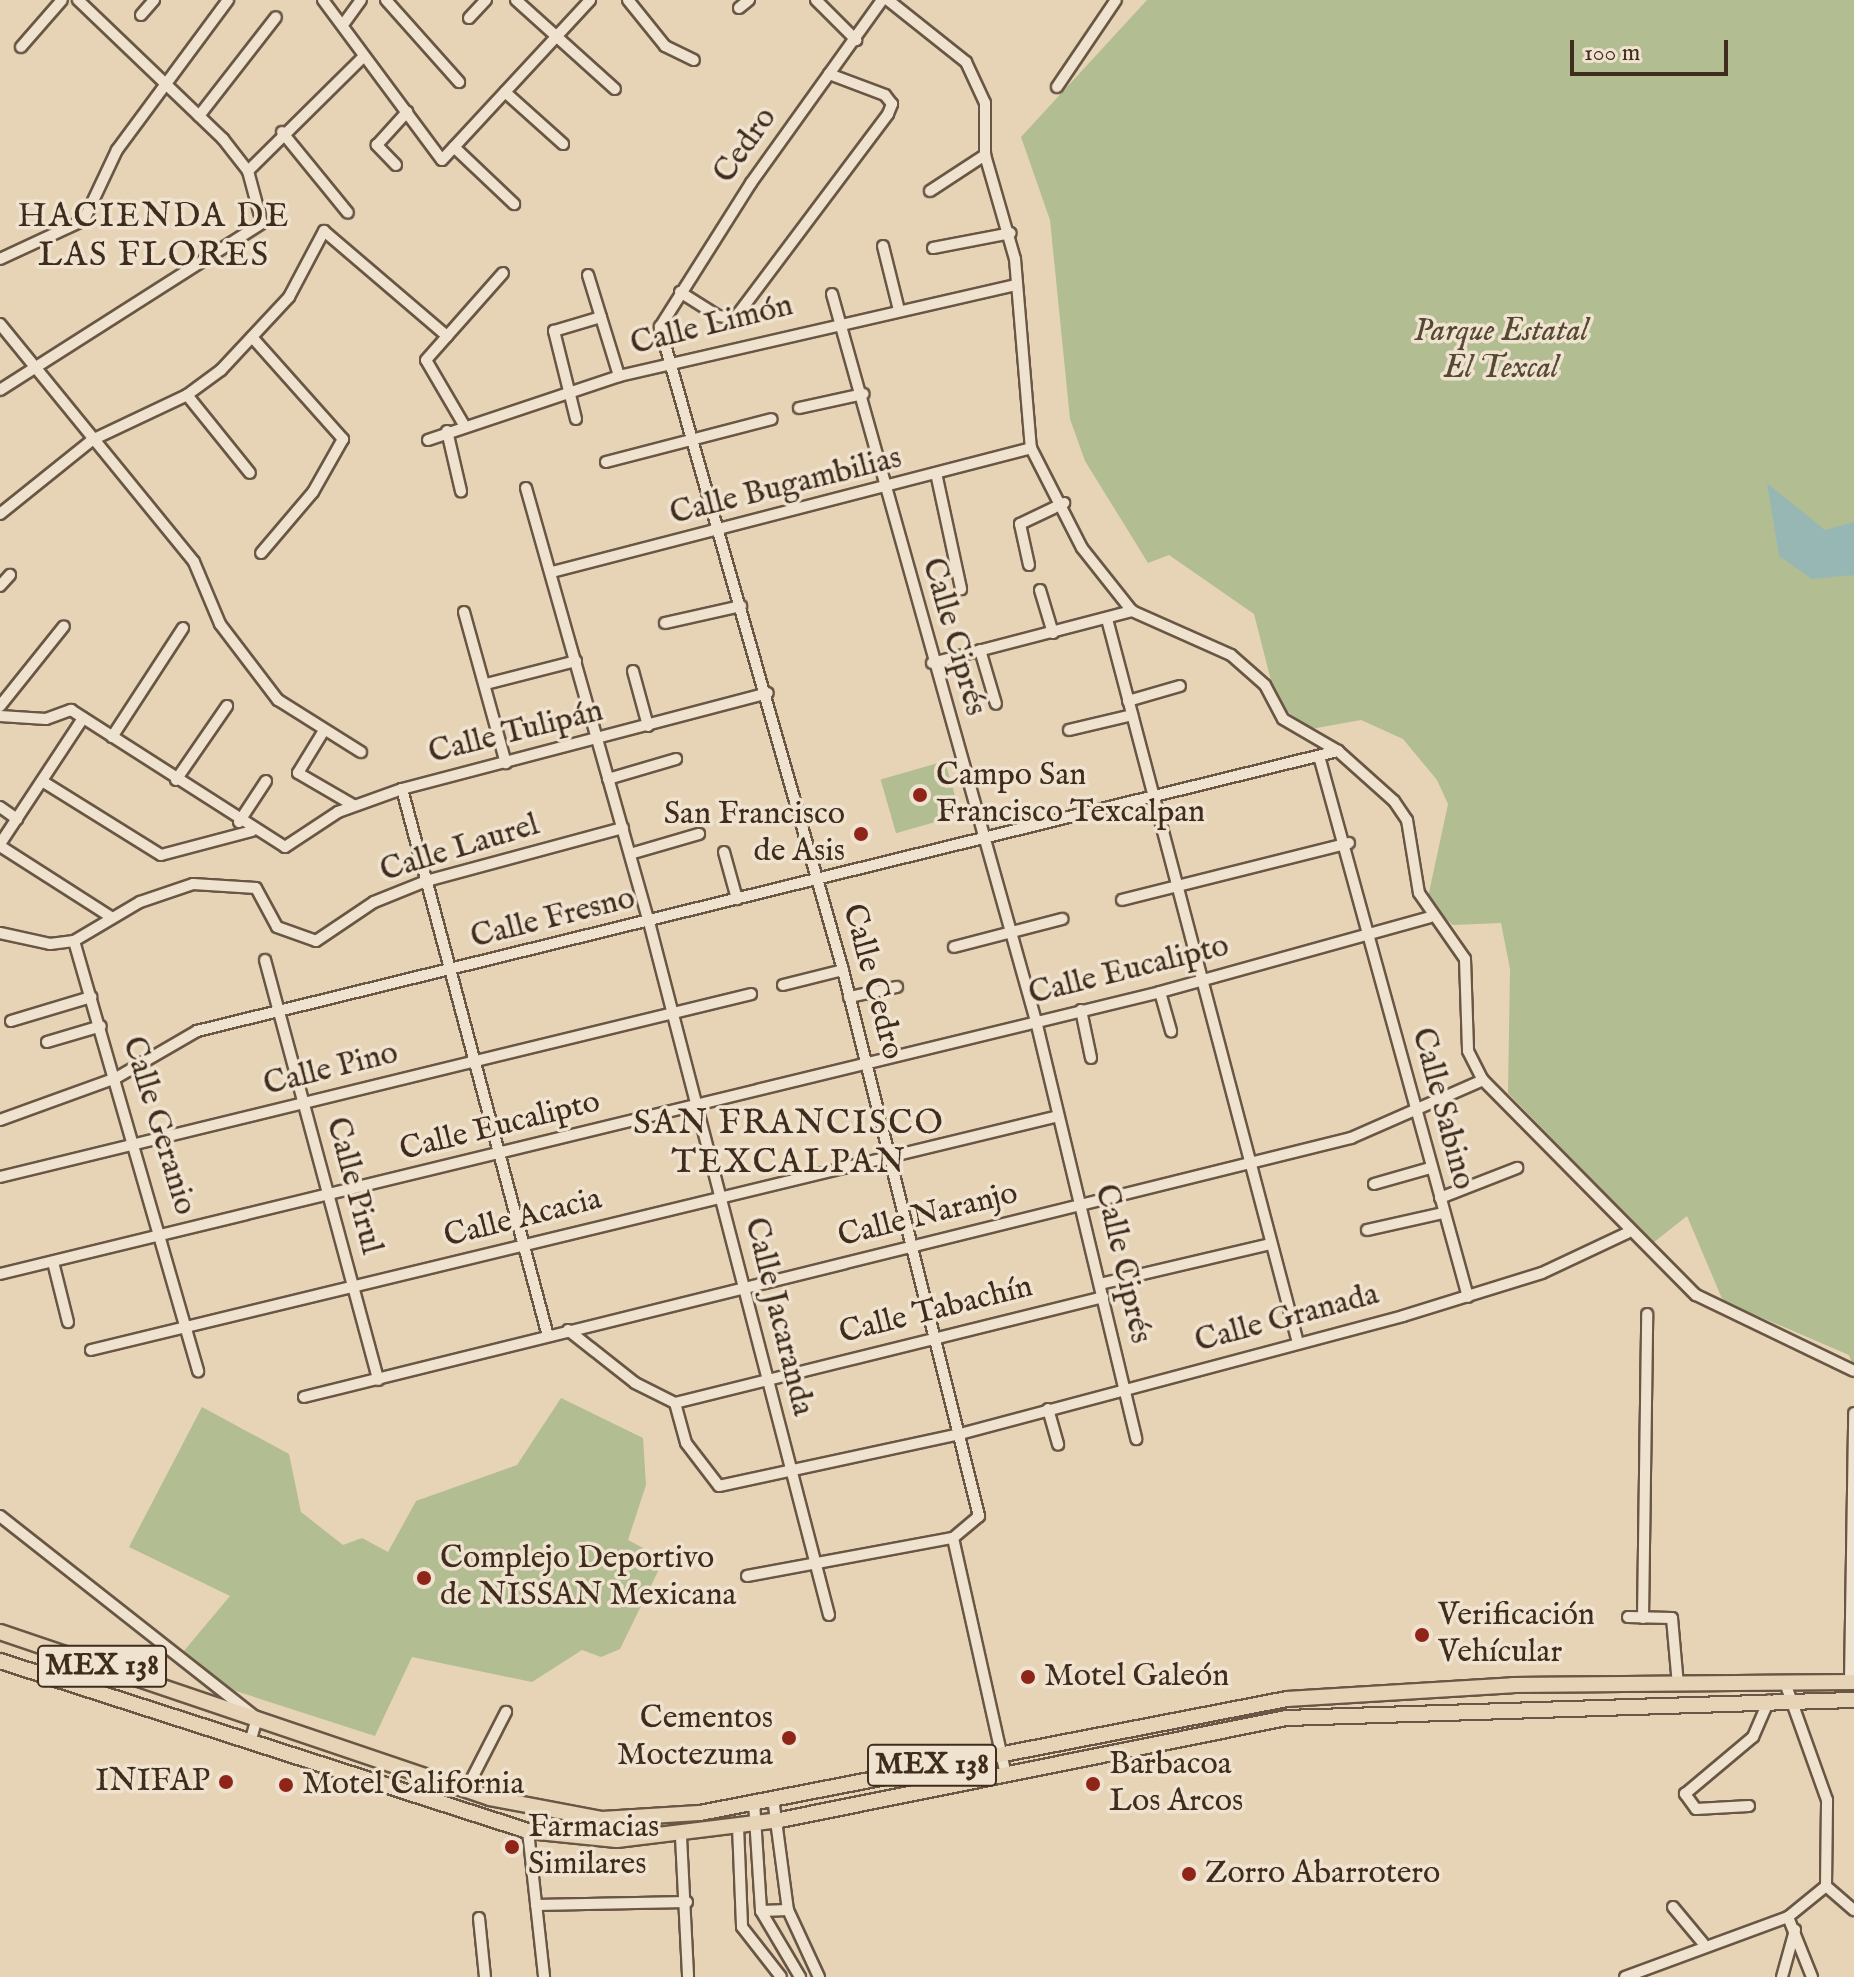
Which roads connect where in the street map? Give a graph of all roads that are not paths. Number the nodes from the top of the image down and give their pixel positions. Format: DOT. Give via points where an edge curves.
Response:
graph roads {
  1 [pos="62,0"];
  2 [pos="78,0"];
  3 [pos="154,0"];
  4 [pos="228,0"];
  5 [pos="323,0"];
  6 [pos="361,0"];
  7 [pos="386,0"];
  8 [pos="486,0"];
  9 [pos="516,0"];
  10 [pos="590,0"];
  11 [pos="628,0"];
  12 [pos="749,0"];
  13 [pos="816,0"];
  14 [pos="885,0"];
  15 [pos="1116,0"];
  16 [pos="739,8"];
  17 [pos="141,15"];
  18 [pos="276,17"];
  19 [pos="469,18"];
  20 [pos="345,22"];
  21 [pos="557,37"];
  22 [pos="856,40"];
  23 [pos="21,47"];
  24 [pos="363,57"];
  25 [pos="694,60"];
  26 [pos="829,74"];
  27 [pos="459,82"];
  28 [pos="164,84"];
  29 [pos="1057,87"];
  30 [pos="615,89"];
  31 [pos="505,92"];
  32 [pos="407,112"];
  33 [pos="199,116"];
  34 [pos="282,132"];
  35 [pos="563,144"];
  36 [pos="454,147"];
  37 [pos="985,155"];
  38 [pos="396,165"];
  39 [pos="248,171"];
  40 [pos="930,191"];
  41 [pos="514,204"];
  42 [pos="348,213"];
  43 [pos="1011,233"];
  44 [pos="883,246"];
  45 [pos="933,248"];
  46 [pos="0,259"];
  47 [pos="503,273"];
  48 [pos="588,275"];
  49 [pos="1015,285"];
  50 [pos="680,292"];
  51 [pos="832,294"];
  52 [pos="898,306"];
  53 [pos="601,317"];
  54 [pos="841,320"];
  55 [pos="0,324"];
  56 [pos="660,327"];
  57 [pos="447,336"];
  58 [pos="252,337"];
  59 [pos="669,363"];
  60 [pos="32,365"];
  61 [pos="619,376"];
  62 [pos="0,390"];
  63 [pos="569,391"];
  64 [pos="863,394"];
  65 [pos="187,395"];
  66 [pos="799,408"];
  67 [pos="576,419"];
  68 [pos="772,419"];
  69 [pos="464,425"];
  70 [pos="447,431"];
  71 [pos="690,438"];
  72 [pos="92,440"];
  73 [pos="428,440"];
  74 [pos="1031,448"];
  75 [pos="606,462"];
  76 [pos="250,473"];
  77 [pos="936,473"];
  78 [pos="526,488"];
  79 [pos="461,491"];
  80 [pos="884,491"];
  81 [pos="1064,503"];
  82 [pos="0,514"];
  83 [pos="718,531"];
  84 [pos="261,553"];
  85 [pos="1029,565"];
  86 [pos="552,572"];
  87 [pos="10,575"];
  88 [pos="0,586"];
  89 [pos="961,589"];
  90 [pos="1040,590"];
  91 [pos="741,606"];
  92 [pos="1132,611"];
  93 [pos="464,612"];
  94 [pos="1107,619"];
  95 [pos="665,623"];
  96 [pos="64,626"];
  97 [pos="183,628"];
  98 [pos="1053,633"];
  99 [pos="980,650"];
  100 [pos="576,661"];
  101 [pos="932,663"];
  102 [pos="633,671"];
  103 [pos="486,684"];
  104 [pos="1180,686"];
  105 [pos="768,693"];
  106 [pos="1128,701"];
  107 [pos="996,704"];
  108 [pos="0,706"];
  109 [pos="227,706"];
  110 [pos="1132,715"];
  111 [pos="0,716"];
  112 [pos="83,718"];
  113 [pos="648,726"];
  114 [pos="1069,730"];
  115 [pos="323,732"];
  116 [pos="112,737"];
  117 [pos="598,741"];
  118 [pos="1338,751"];
  119 [pos="361,752"];
  120 [pos="1319,756"];
  121 [pos="676,759"];
  122 [pos="506,763"];
  123 [pos="608,779"];
  124 [pos="176,780"];
  125 [pos="42,781"];
  126 [pos="266,781"];
  127 [pos="402,789"];
  128 [pos="1153,795"];
  129 [pos="353,805"];
  130 [pos="0,807"];
  131 [pos="17,819"];
  132 [pos="239,822"];
  133 [pos="623,828"];
  134 [pos="252,831"];
  135 [pos="699,834"];
  136 [pos="986,838"];
  137 [pos="1349,843"];
  138 [pos="0,845"];
  139 [pos="724,852"];
  140 [pos="630,854"];
  141 [pos="816,880"];
  142 [pos="426,881"];
  143 [pos="1178,887"];
  144 [pos="737,899"];
  145 [pos="1122,900"];
  146 [pos="111,917"];
  147 [pos="1430,917"];
  148 [pos="1062,919"];
  149 [pos="649,922"];
  150 [pos="1012,931"];
  151 [pos="0,933"];
  152 [pos="1370,934"];
  153 [pos="74,941"];
  154 [pos="954,947"];
  155 [pos="265,960"];
  156 [pos="843,970"];
  157 [pos="449,971"];
  158 [pos="1202,980"];
  159 [pos="783,985"];
  160 [pos="897,987"];
  161 [pos="1160,992"];
  162 [pos="751,994"];
  163 [pos="91,997"];
  164 [pos="849,997"];
  165 [pos="1081,1010"];
  166 [pos="281,1012"];
  167 [pos="673,1012"];
  168 [pos="11,1021"];
  169 [pos="1036,1021"];
  170 [pos="101,1026"];
  171 [pos="1171,1031"];
  172 [pos="47,1042"];
  173 [pos="1091,1058"];
  174 [pos="473,1062"];
  175 [pos="868,1063"];
  176 [pos="116,1078"];
  177 [pos="1483,1080"];
  178 [pos="304,1103"];
  179 [pos="698,1105"];
  180 [pos="1415,1115"];
  181 [pos="1058,1116"];
  182 [pos="0,1120"];
  183 [pos="137,1143"];
  184 [pos="498,1155"];
  185 [pos="890,1156"];
  186 [pos="1253,1163"];
  187 [pos="1430,1168"];
  188 [pos="1517,1168"];
  189 [pos="0,1177"];
  190 [pos="1374,1184"];
  191 [pos="329,1196"];
  192 [pos="721,1198"];
  193 [pos="1440,1198"];
  194 [pos="1081,1203"];
  195 [pos="1443,1213"];
  196 [pos="1367,1230"];
  197 [pos="1627,1233"];
  198 [pos="164,1235"];
  199 [pos="1270,1244"];
  200 [pos="521,1246"];
  201 [pos="913,1248"];
  202 [pos="53,1262"];
  203 [pos="0,1274"];
  204 [pos="1100,1284"];
  205 [pos="353,1287"];
  206 [pos="744,1289"];
  207 [pos="1103,1297"];
  208 [pos="1468,1297"];
  209 [pos="1647,1314"];
  210 [pos="68,1322"];
  211 [pos="188,1328"];
  212 [pos="568,1330"];
  213 [pos="548,1336"];
  214 [pos="936,1340"];
  215 [pos="1298,1343"];
  216 [pos="91,1350"];
  217 [pos="1854,1371"];
  218 [pos="198,1372"];
  219 [pos="768,1377"];
  220 [pos="378,1380"];
  221 [pos="1124,1388"];
  222 [pos="304,1397"];
  223 [pos="675,1403"];
  224 [pos="1048,1409"];
  225 [pos="1854,1413"];
  226 [pos="960,1434"];
  227 [pos="1136,1439"];
  228 [pos="1058,1445"];
  229 [pos="790,1473"];
  230 [pos="0,1516"];
  231 [pos="953,1538"];
  232 [pos="816,1564"];
  233 [pos="747,1576"];
  234 [pos="829,1615"];
  235 [pos="1628,1617"];
  236 [pos="1643,1618"];
  237 [pos="0,1632"];
  238 [pos="0,1661"];
  239 [pos="1852,1682"];
  240 [pos="1785,1683"];
  241 [pos="1678,1685"];
  242 [pos="1769,1700"];
  243 [pos="1854,1700"];
  244 [pos="1789,1701"];
  245 [pos="506,1712"];
  246 [pos="257,1718"];
  247 [pos="250,1742"];
  248 [pos="1001,1751"];
  249 [pos="1005,1771"];
  250 [pos="466,1790"];
  251 [pos="773,1798"];
  252 [pos="754,1802"];
  253 [pos="1749,1806"];
  254 [pos="780,1820"];
  255 [pos="757,1824"];
  256 [pos="738,1826"];
  257 [pos="528,1831"];
  258 [pos="681,1837"];
  259 [pos="1826,1886"];
  260 [pos="687,1902"];
  261 [pos="536,1904"];
  262 [pos="1673,1907"];
  263 [pos="788,1910"];
  264 [pos="1854,1910"];
  265 [pos="761,1911"];
  266 [pos="1788,1917"];
  267 [pos="479,1918"];
  268 [pos="1795,1930"];
  269 [pos="1703,1943"];
  270 [pos="485,1977"];
  271 [pos="544,1977"];
  272 [pos="688,1977"];
  273 [pos="781,1977"];
  274 [pos="800,1977"];
  275 [pos="819,1977"];
  276 [pos="1625,1977"];
  277 [pos="1782,1977"];
  278 [pos="1812,1977"];
  1 -- 23 [label="street"];
  2 -- 28 [label="street"];
  3 -- 17 [label="street"];
  4 -- 28 [label="street"];
  5 -- 20 [label="street"];
  6 -- 20 [label="street"];
  7 -- 27 [label="street"];
  8 -- 19 [label="street"];
  9 -- 21 [label="street"];
  10 -- 21 [label="street"];
  11 -- 25 [label="street" via="665,46"];
  12 -- 16 [label="street"];
  13 -- 22 [label="street"];
  14 -- 22 [label="street, Cedro"];
  14 -- 37 [label="street" via="966,62 985,103"];
  15 -- 29 [label="street"];
  18 -- 33 [label="street"];
  20 -- 24 [label="street"];
  21 -- 30 [label="street"];
  21 -- 31 [label="street"];
  22 -- 26 [label="street, Cedro"];
  24 -- 32 [label="street"];
  24 -- 34 [label="street"];
  26 -- 50 [label="street, Cedro"];
  26 -- 50 [label="street" via="885,95 888,114 735,318 718,316"];
  28 -- 33 [label="street"];
  28 -- 46 [label="street" via="117,150 84,220"];
  31 -- 35 [label="street"];
  31 -- 36 [label="street"];
  32 -- 36 [label="street" via="442,160"];
  32 -- 38 [label="street" via="377,145"];
  33 -- 39 [label="street"];
  34 -- 39 [label="street"];
  34 -- 42 [label="street"];
  36 -- 41 [label="street"];
  37 -- 40 [label="street"];
  37 -- 43 [label="street"];
  39 -- 60 [label="street" via="262,223 159,294"];
  43 -- 45 [label="street"];
  43 -- 49 [label="street"];
  44 -- 52 [label="street"];
  47 -- 57 [label="street"];
  48 -- 53 [label="street"];
  49 -- 52 [label="street, Calle Limón"];
  49 -- 74 [label="street"];
  50 -- 56 [label="street, Cedro"];
  51 -- 54 [label="street, Calle Ciprés"];
  52 -- 54 [label="street, Calle Limón"];
  53 -- 61 [label="street"];
  53 -- 63 [label="street" via="554,331"];
  54 -- 59 [label="street, Calle Limón"];
  54 -- 64 [label="street, Calle Ciprés"];
  55 -- 60 [label="street"];
  56 -- 59 [label="street, Calle Cedro"];
  57 -- 58 [label="street" via="324,231 289,297"];
  57 -- 69 [label="street" via="426,360"];
  58 -- 65 [label="street"];
  58 -- 84 [label="street" via="343,439 313,492"];
  59 -- 61 [label="street, Calle Limón"];
  59 -- 71 [label="street, Calle Cedro"];
  60 -- 62 [label="street"];
  60 -- 72 [label="street"];
  61 -- 63 [label="street, Calle Limón"];
  63 -- 67 [label="street"];
  63 -- 69 [label="street, Calle Limón"];
  64 -- 66 [label="street"];
  64 -- 80 [label="street, Calle Ciprés"];
  65 -- 72 [label="street"];
  65 -- 76 [label="street"];
  68 -- 71 [label="street"];
  69 -- 70 [label="street, Calle Limón"];
  70 -- 73 [label="street, Calle Limón"];
  70 -- 79 [label="street"];
  71 -- 75 [label="street"];
  71 -- 83 [label="street, Calle Cedro"];
  72 -- 82 [label="street"];
  72 -- 115 [label="street" via="194,562 220,624 278,700"];
  74 -- 77 [label="street, Calle Bugambilias"];
  74 -- 81 [label="street"];
  77 -- 80 [label="street, Calle Bugambilias"];
  77 -- 89 [label="street"];
  78 -- 86 [label="street, Calle Jacaranda"];
  80 -- 83 [label="street, Calle Bugambilias"];
  80 -- 101 [label="street, Calle Ciprés"];
  81 -- 85 [label="street" via="1024,517"];
  81 -- 92 [label="street" via="1082,548"];
  83 -- 86 [label="street, Calle Bugambilias"];
  83 -- 91 [label="street, Calle Cedro"];
  86 -- 100 [label="street, Calle Jacaranda"];
  87 -- 88 [label="street"];
  90 -- 98 [label="street"];
  91 -- 95 [label="street"];
  91 -- 105 [label="street, Calle Cedro"];
  92 -- 94 [label="street"];
  92 -- 118 [label="street" via="1231,655 1265,685 1283,719"];
  93 -- 103 [label="street"];
  94 -- 98 [label="street"];
  94 -- 106 [label="street"];
  96 -- 108 [label="street"];
  97 -- 116 [label="street"];
  98 -- 99 [label="street"];
  99 -- 101 [label="street"];
  99 -- 107 [label="street"];
  100 -- 103 [label="street"];
  100 -- 117 [label="street, Calle Jacaranda"];
  101 -- 136 [label="street, Calle Ciprés"];
  102 -- 113 [label="street"];
  103 -- 122 [label="street"];
  104 -- 106 [label="street"];
  105 -- 113 [label="street, Calle Tulipán"];
  105 -- 141 [label="street, Calle Cedro"];
  106 -- 110 [label="street"];
  109 -- 124 [label="street"];
  110 -- 114 [label="street"];
  110 -- 128 [label="street"];
  111 -- 112 [label="street" via="34,720 71,710"];
  112 -- 116 [label="street"];
  112 -- 125 [label="street"];
  113 -- 117 [label="street, Calle Tulipán"];
  115 -- 119 [label="street"];
  115 -- 129 [label="street" via="298,773"];
  116 -- 124 [label="street"];
  117 -- 122 [label="street, Calle Tulipán"];
  117 -- 123 [label="street, Calle Jacaranda"];
  118 -- 120 [label="street, Calle Fresno"];
  118 -- 147 [label="street" via="1407,820"];
  120 -- 128 [label="street, Calle Fresno"];
  120 -- 137 [label="street, Calle Sabino"];
  121 -- 123 [label="street"];
  122 -- 127 [label="street, Calle Tulipán"];
  123 -- 133 [label="street, Calle Jacaranda"];
  124 -- 132 [label="street"];
  125 -- 131 [label="street"];
  125 -- 134 [label="street" via="161,855"];
  126 -- 132 [label="street"];
  127 -- 129 [label="street, Calle Tulipán"];
  127 -- 142 [label="street"];
  128 -- 136 [label="street, Calle Fresno"];
  128 -- 143 [label="street"];
  129 -- 134 [label="street, Calle Tulipán" via="285,847"];
  130 -- 131 [label="street"];
  131 -- 138 [label="street"];
  132 -- 134 [label="street"];
  133 -- 140 [label="street, Calle Jacaranda"];
  133 -- 142 [label="street, Calle Laurel"];
  135 -- 140 [label="street"];
  136 -- 141 [label="street, Calle Fresno"];
  136 -- 150 [label="street, Calle Ciprés"];
  137 -- 143 [label="street"];
  137 -- 152 [label="street, Calle Sabino"];
  138 -- 146 [label="street"];
  139 -- 144 [label="street"];
  140 -- 149 [label="street, Calle Jacaranda"];
  141 -- 144 [label="street, Calle Fresno"];
  141 -- 156 [label="street, Calle Cedro"];
  142 -- 146 [label="street, Calle Laurel" via="374,902 316,941 277,927 256,888 172,888"];
  142 -- 157 [label="street"];
  143 -- 145 [label="street"];
  143 -- 158 [label="street"];
  144 -- 149 [label="street, Calle Fresno"];
  146 -- 153 [label="street"];
  147 -- 152 [label="street, Calle Eucalipto"];
  147 -- 177 [label="street" via="1465,959 1468,1051"];
  148 -- 150 [label="street"];
  149 -- 157 [label="street, Calle Fresno"];
  149 -- 167 [label="street, Calle Jacaranda"];
  150 -- 154 [label="street"];
  150 -- 169 [label="street, Calle Ciprés"];
  151 -- 153 [label="street" via="50,944"];
  152 -- 158 [label="street, Calle Eucalipto"];
  152 -- 180 [label="street, Calle Sabino"];
  153 -- 163 [label="street, Calle Geranio"];
  155 -- 166 [label="street, Calle Pirul"];
  156 -- 159 [label="street"];
  156 -- 164 [label="street, Calle Cedro"];
  157 -- 166 [label="street, Calle Fresno"];
  157 -- 174 [label="street"];
  158 -- 161 [label="street, Calle Eucalipto"];
  158 -- 186 [label="street"];
  160 -- 164 [label="street"];
  161 -- 165 [label="street, Calle Eucalipto"];
  161 -- 171 [label="street"];
  162 -- 167 [label="street, Calle Pino"];
  163 -- 168 [label="street"];
  163 -- 170 [label="street, Calle Geranio"];
  164 -- 175 [label="street, Calle Cedro"];
  165 -- 169 [label="street, Calle Eucalipto"];
  165 -- 173 [label="street"];
  166 -- 176 [label="street, Calle Fresno" via="197,1031"];
  166 -- 178 [label="street, Calle Pirul"];
  167 -- 174 [label="street, Calle Pino"];
  167 -- 179 [label="street, Calle Jacaranda"];
  169 -- 175 [label="street, Calle Eucalipto"];
  169 -- 181 [label="street, Calle Ciprés"];
  170 -- 172 [label="street"];
  170 -- 176 [label="street, Calle Geranio"];
  174 -- 178 [label="street, Calle Pino"];
  174 -- 184 [label="street"];
  175 -- 179 [label="street, Calle Eucalipto"];
  175 -- 185 [label="street, Calle Cedro"];
  176 -- 182 [label="street, Calle Fresno"];
  176 -- 183 [label="street, Calle Geranio"];
  177 -- 180 [label="street, Calle Naranjo"];
  177 -- 197 [label="street"];
  178 -- 183 [label="street, Calle Pino"];
  178 -- 191 [label="street, Calle Pirul"];
  179 -- 184 [label="street, Calle Eucalipto"];
  179 -- 192 [label="street, Calle Jacaranda"];
  180 -- 186 [label="street, Calle Naranjo"];
  180 -- 187 [label="street, Calle Sabino"];
  181 -- 185 [label="street, Calle Acacia"];
  181 -- 194 [label="street, Calle Ciprés"];
  183 -- 189 [label="street, Calle Pino"];
  183 -- 198 [label="street, Calle Geranio"];
  184 -- 191 [label="street, Calle Eucalipto"];
  184 -- 200 [label="street"];
  185 -- 192 [label="street, Calle Acacia"];
  185 -- 201 [label="street, Calle Cedro"];
  186 -- 194 [label="street, Calle Naranjo"];
  186 -- 199 [label="street"];
  187 -- 190 [label="street"];
  187 -- 193 [label="street, Calle Sabino"];
  188 -- 193 [label="street"];
  191 -- 198 [label="street, Calle Eucalipto"];
  191 -- 205 [label="street, Calle Pirul"];
  192 -- 200 [label="street, Calle Acacia"];
  192 -- 206 [label="street, Calle Jacaranda"];
  193 -- 195 [label="street, Calle Sabino"];
  194 -- 201 [label="street, Calle Naranjo"];
  194 -- 204 [label="street, Calle Ciprés"];
  195 -- 196 [label="street"];
  195 -- 208 [label="street, Calle Sabino"];
  197 -- 208 [label="street, Calle Granada"];
  197 -- 217 [label="street" via="1730,1317"];
  198 -- 202 [label="street, Calle Eucalipto"];
  198 -- 211 [label="street, Calle Geranio"];
  199 -- 204 [label="street"];
  199 -- 215 [label="street"];
  200 -- 205 [label="street, Calle Acacia"];
  200 -- 213 [label="street"];
  201 -- 206 [label="street, Calle Naranjo"];
  201 -- 214 [label="street, Calle Cedro"];
  202 -- 203 [label="street, Calle Eucalipto"];
  202 -- 210 [label="street"];
  204 -- 207 [label="street, Calle Ciprés"];
  205 -- 211 [label="street, Calle Acacia"];
  205 -- 220 [label="street, Calle Pirul"];
  206 -- 212 [label="street, Calle Naranjo"];
  206 -- 219 [label="street, Calle Jacaranda"];
  207 -- 214 [label="street, Calle Tabachín"];
  207 -- 221 [label="street, Calle Ciprés"];
  208 -- 215 [label="street, Calle Granada"];
  209 -- 236 [label="street"];
  211 -- 216 [label="street, Calle Acacia"];
  211 -- 218 [label="street, Calle Geranio"];
  212 -- 213 [label="street, Calle Naranjo"];
  212 -- 223 [label="street" via="635,1383"];
  213 -- 220 [label="street, Calle Naranjo"];
  214 -- 219 [label="street, Calle Tabachín"];
  214 -- 226 [label="street, Calle Cedro"];
  215 -- 221 [label="street, Calle Granada"];
  219 -- 223 [label="street, Calle Tabachín"];
  219 -- 229 [label="street, Calle Jacaranda"];
  220 -- 222 [label="street, Calle Naranjo"];
  221 -- 224 [label="street, Calle Granada"];
  221 -- 227 [label="street, Calle Ciprés"];
  223 -- 229 [label="street, Calle Granada" via="686,1443 719,1486"];
  224 -- 226 [label="street, Calle Granada"];
  224 -- 228 [label="street"];
  225 -- 239 [label="street"];
  226 -- 229 [label="street, Calle Granada"];
  226 -- 231 [label="street, Calle Cedro" via="979,1516"];
  229 -- 232 [label="street, Calle Jacaranda"];
  230 -- 246 [label="street"];
  231 -- 232 [label="street"];
  231 -- 248 [label="street"];
  232 -- 233 [label="street"];
  232 -- 234 [label="street, Calle Jacaranda"];
  235 -- 236 [label="street"];
  236 -- 241 [label="street" via="1672,1618"];
  237 -- 246 [label="main road, MEX 138"];
  238 -- 247 [label="main road, MEX 138"];
  239 -- 240 [label="main road, MEX 138"];
  240 -- 241 [label="main road, MEX 138"];
  240 -- 244 [label="street"];
  241 -- 248 [label="main road, MEX 138" via="1321,1695"];
  242 -- 244 [label="main road, MEX 138"];
  242 -- 249 [label="main road, MEX 138" via="1286,1718"];
  242 -- 253 [label="street" via="1753,1737 1685,1794 1696,1809"];
  243 -- 244 [label="main road, MEX 138"];
  244 -- 259 [label="street" via="1827,1800"];
  245 -- 250 [label="street"];
  246 -- 247 [label="street"];
  246 -- 250 [label="main road, MEX 138"];
  247 -- 257 [label="main road, MEX 138"];
  248 -- 249 [label="street"];
  248 -- 251 [label="main road, MEX 138"];
  249 -- 254 [label="main road, MEX 138"];
  250 -- 252 [label="main road, MEX 138" via="601,1819 668,1818"];
  251 -- 252 [label="main road, MEX 138"];
  251 -- 254 [label="street"];
  252 -- 255 [label="street"];
  254 -- 255 [label="main road, MEX 138"];
  254 -- 263 [label="street"];
  255 -- 256 [label="main road, MEX 138"];
  255 -- 265 [label="street"];
  256 -- 258 [label="main road, MEX 138"];
  256 -- 273 [label="street" via="742,1927"];
  257 -- 258 [label="main road, MEX 138"];
  257 -- 261 [label="street"];
  258 -- 260 [label="street"];
  259 -- 264 [label="street"];
  259 -- 266 [label="street"];
  260 -- 261 [label="street"];
  260 -- 272 [label="street"];
  261 -- 271 [label="street"];
  262 -- 269 [label="street"];
  263 -- 265 [label="street"];
  263 -- 275 [label="street"];
  265 -- 274 [label="street"];
  266 -- 268 [label="street"];
  266 -- 269 [label="street"];
  267 -- 270 [label="street"];
  268 -- 277 [label="street"];
  268 -- 278 [label="street"];
  269 -- 276 [label="street"];
}
